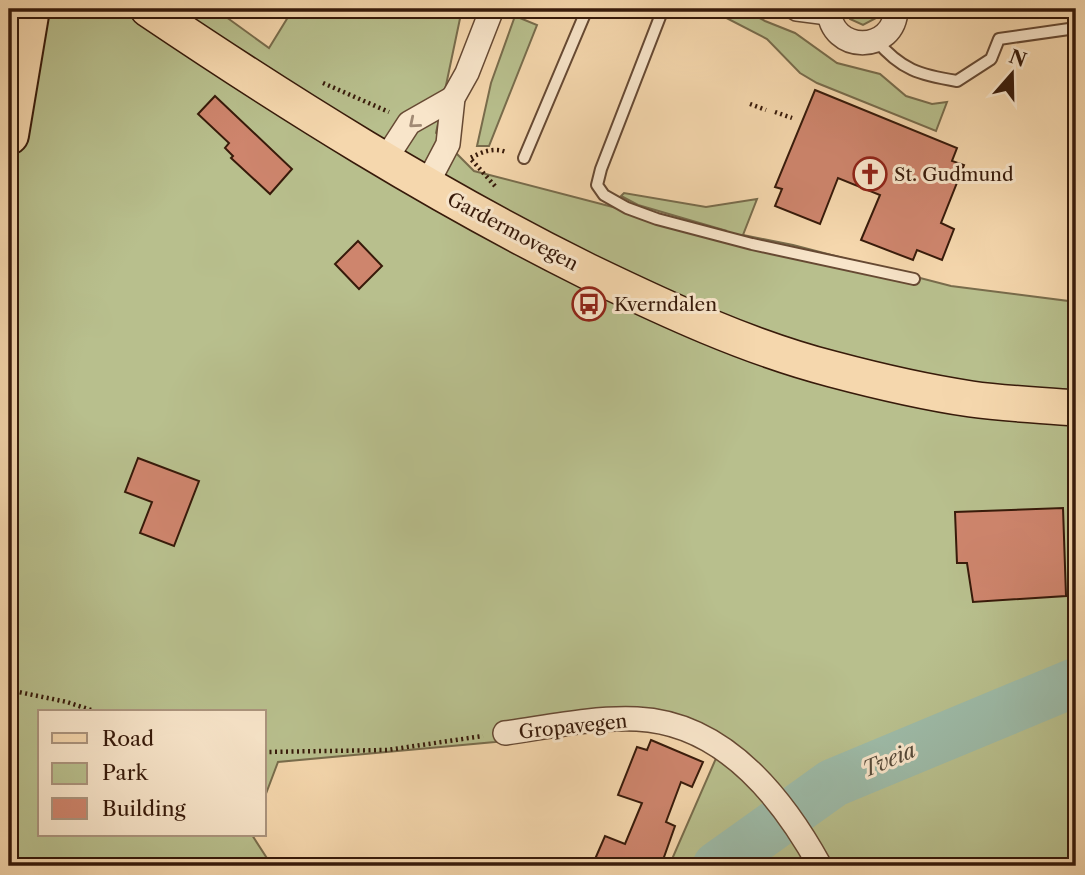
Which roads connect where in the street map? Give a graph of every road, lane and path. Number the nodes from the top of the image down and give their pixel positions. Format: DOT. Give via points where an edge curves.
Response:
graph roads {
  1 [pos="30,9"];
  2 [pos="148,9"];
  3 [pos="492,9"];
  4 [pos="587,9"];
  5 [pos="663,9"];
  6 [pos="797,9"];
  7 [pos="896,9"];
  8 [pos="828,11"];
  9 [pos="1076,28"];
  10 [pos="876,40"];
  11 [pos="317,80"];
  12 [pos="453,98"];
  13 [pos="750,104"];
  14 [pos="766,110"];
  15 [pos="775,112"];
  16 [pos="390,113"];
  17 [pos="792,118"];
  18 [pos="9,135"];
  19 [pos="524,158"];
  20 [pos="385,160"];
  21 [pos="427,184"];
  22 [pos="498,188"];
  23 [pos="914,279"];
  24 [pos="1076,408"];
  25 [pos="9,690"];
  26 [pos="91,710"];
  27 [pos="505,733"];
  28 [pos="266,752"];
  29 [pos="820,866"];
  1 -- 18 [label="highway"];
  2 -- 20 [label="main road, Gardermovegen"];
  3 -- 12 [label="street"];
  4 -- 19 [label="lane"];
  5 -- 23 [label="lane" via="601,169 597,185 604,195 627,208 693,229"];
  6 -- 8 [label="street"];
  7 -- 10 [label="street" via="892,26"];
  8 -- 10 [label="street" via="831,23 845,38 865,43"];
  9 -- 10 [label="lane" via="999,39 991,59 957,81 923,75 891,58"];
  11 -- 16 [label="path"];
  12 -- 20 [label="street, one-way" via="410,123"];
  12 -- 21 [label="street" via="448,144"];
  13 -- 14 [label="path"];
  15 -- 17 [label="path"];
  19 -- 22 [label="path" via="500,149 470,158"];
  20 -- 21 [label="main road, Gardermovegen"];
  21 -- 24 [label="main road, Gardermovegen" via="526,240 736,338 830,369 906,387 972,400"];
  25 -- 26 [label="path"];
  27 -- 28 [label="path, Gropavegen" via="387,750"];
  27 -- 29 [label="street, Gropavegen" via="639,719 706,738 756,776 800,831"];
}
